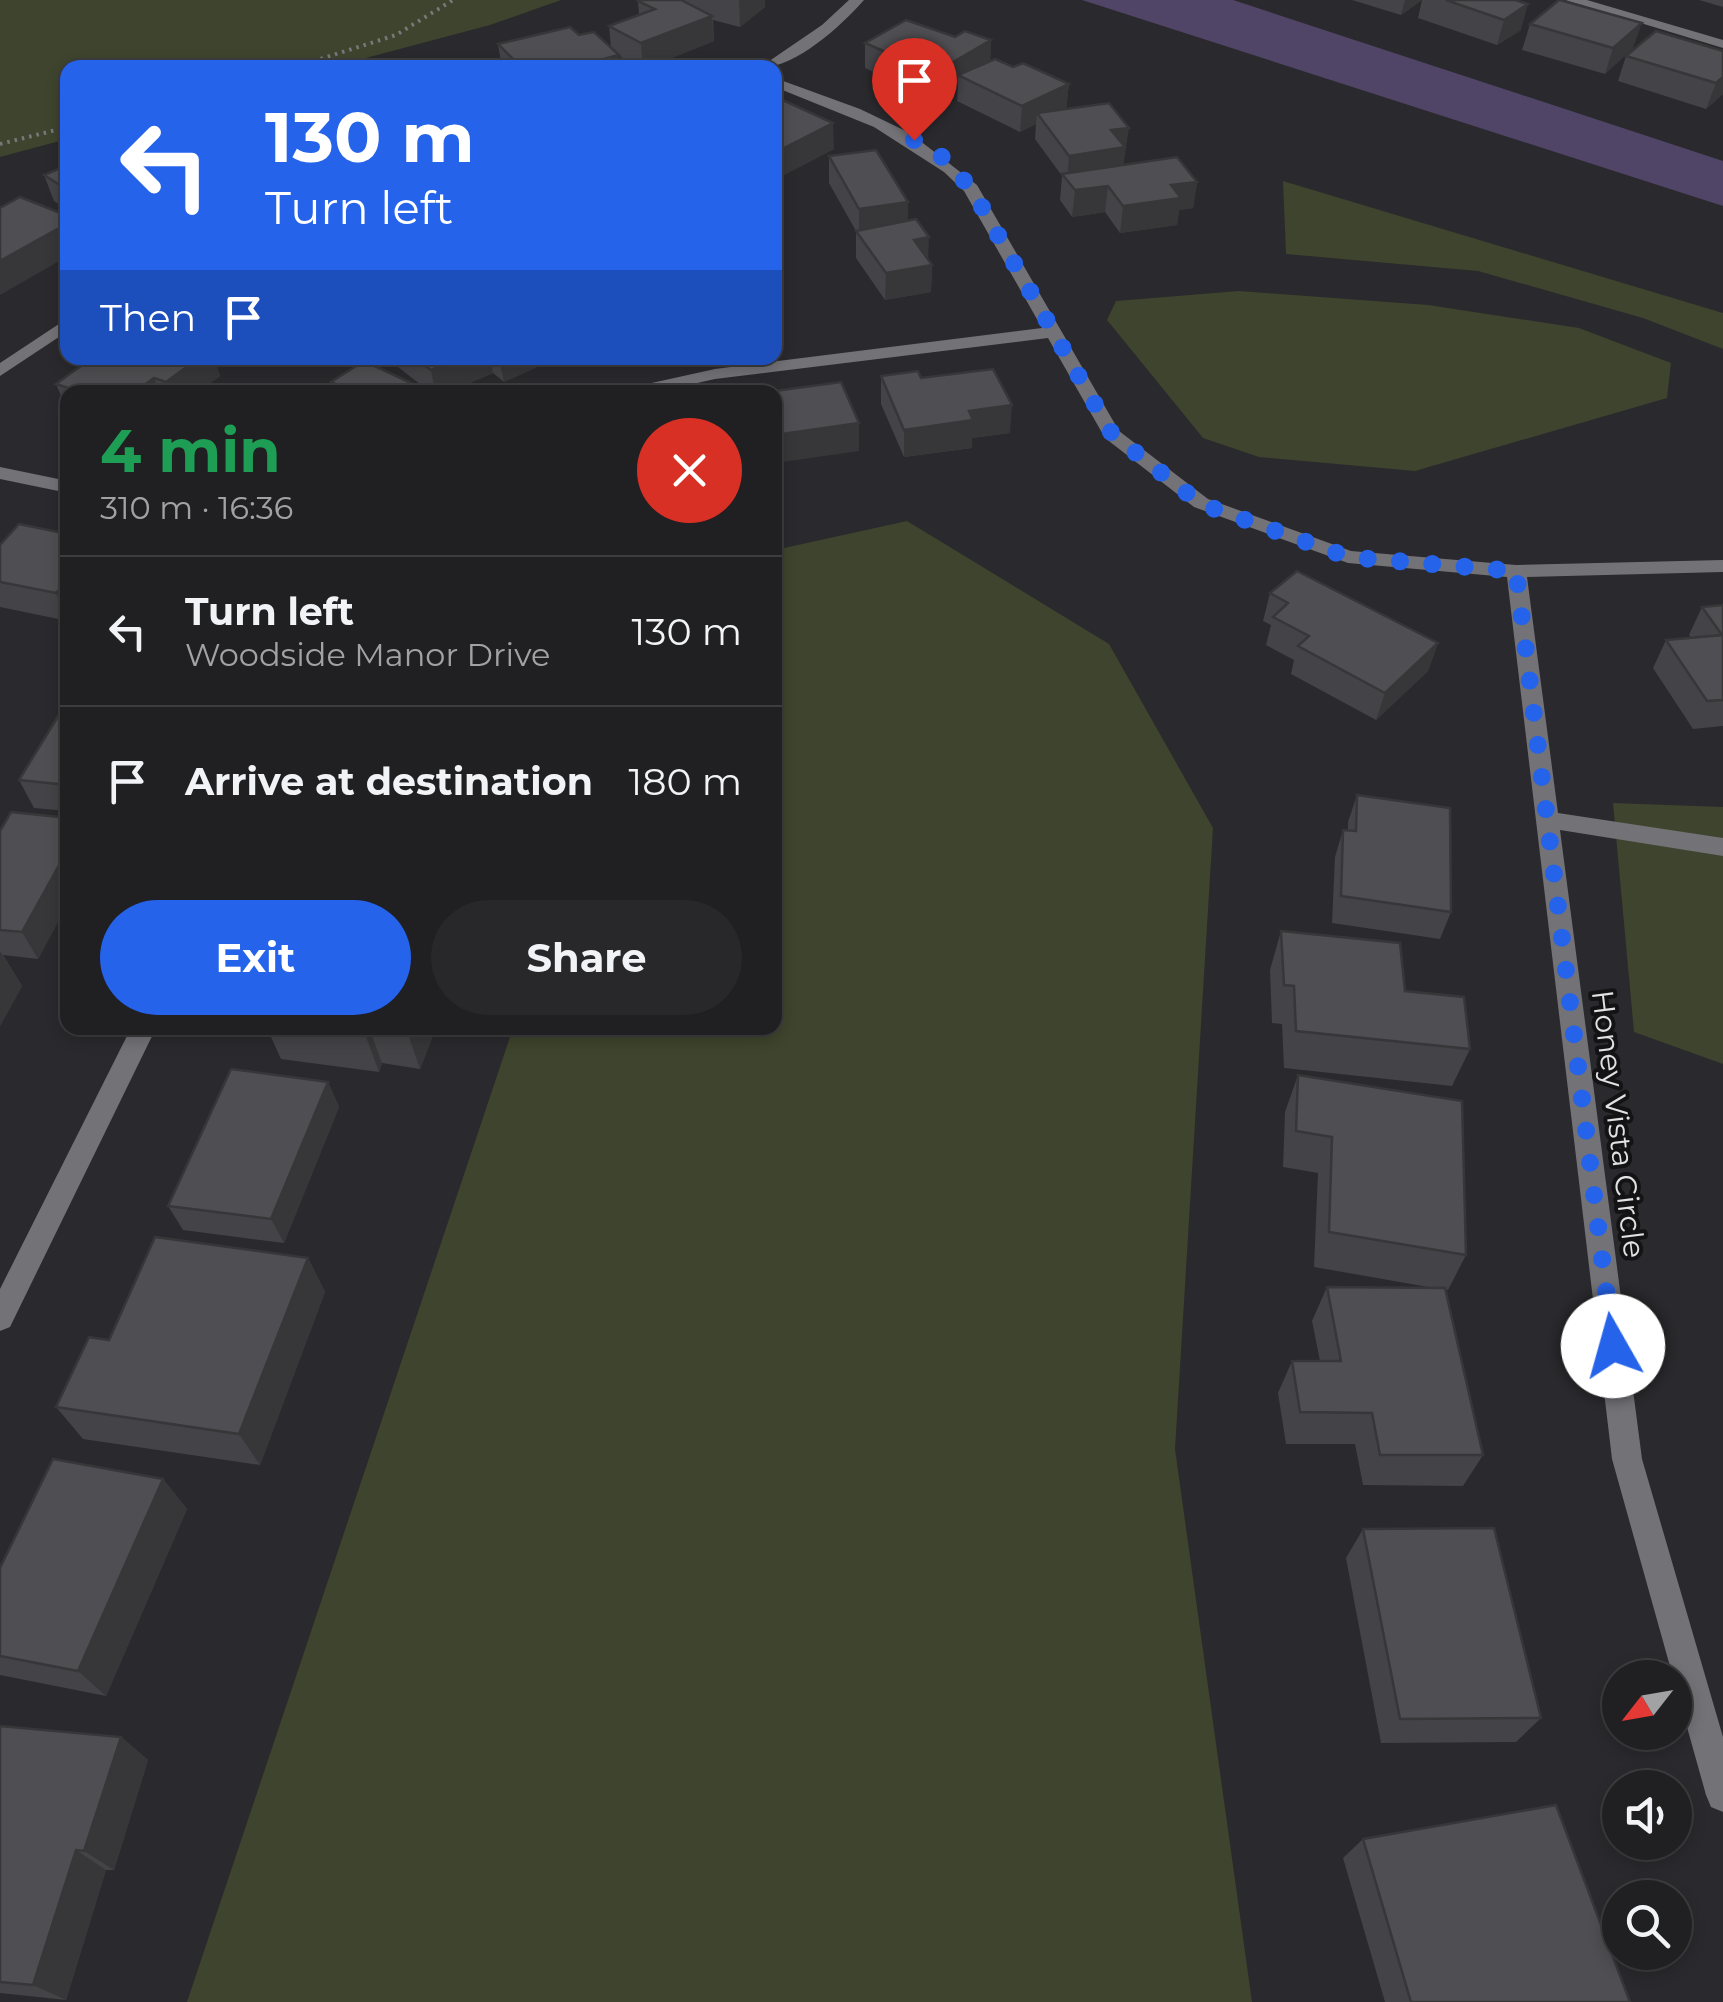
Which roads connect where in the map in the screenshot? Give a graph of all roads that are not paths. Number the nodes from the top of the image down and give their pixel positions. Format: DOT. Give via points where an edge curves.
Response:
graph roads {
  1 [pos="857,0"];
  2 [pos="1572,0"];
  3 [pos="1723,44"];
  4 [pos="778,60"];
  5 [pos="782,85"];
  6 [pos="60,329"];
  7 [pos="1051,332"];
  8 [pos="0,372"];
  9 [pos="666,385"];
  10 [pos="0,473"];
  11 [pos="60,484"];
  12 [pos="1723,566"];
  13 [pos="1516,571"];
  14 [pos="1548,820"];
  15 [pos="1723,847"];
  16 [pos="140,1035"];
  17 [pos="0,1318"];
  18 [pos="1723,1795"];
  1 -- 4 [label="street"];
  2 -- 3 [label="street"];
  5 -- 7 [label="street" via="885,123 942,157 971,188"];
  6 -- 8 [label="street"];
  7 -- 9 [label="street"];
  7 -- 13 [label="street" via="1112,434 1201,504 1348,557"];
  10 -- 11 [label="street"];
  12 -- 13 [label="street"];
  13 -- 14 [label="street, Honey Vista Circle"];
  14 -- 15 [label="street"];
  14 -- 18 [label="street, Honey Vista Circle" via="1627,1459"];
  16 -- 17 [label="street"];
}
